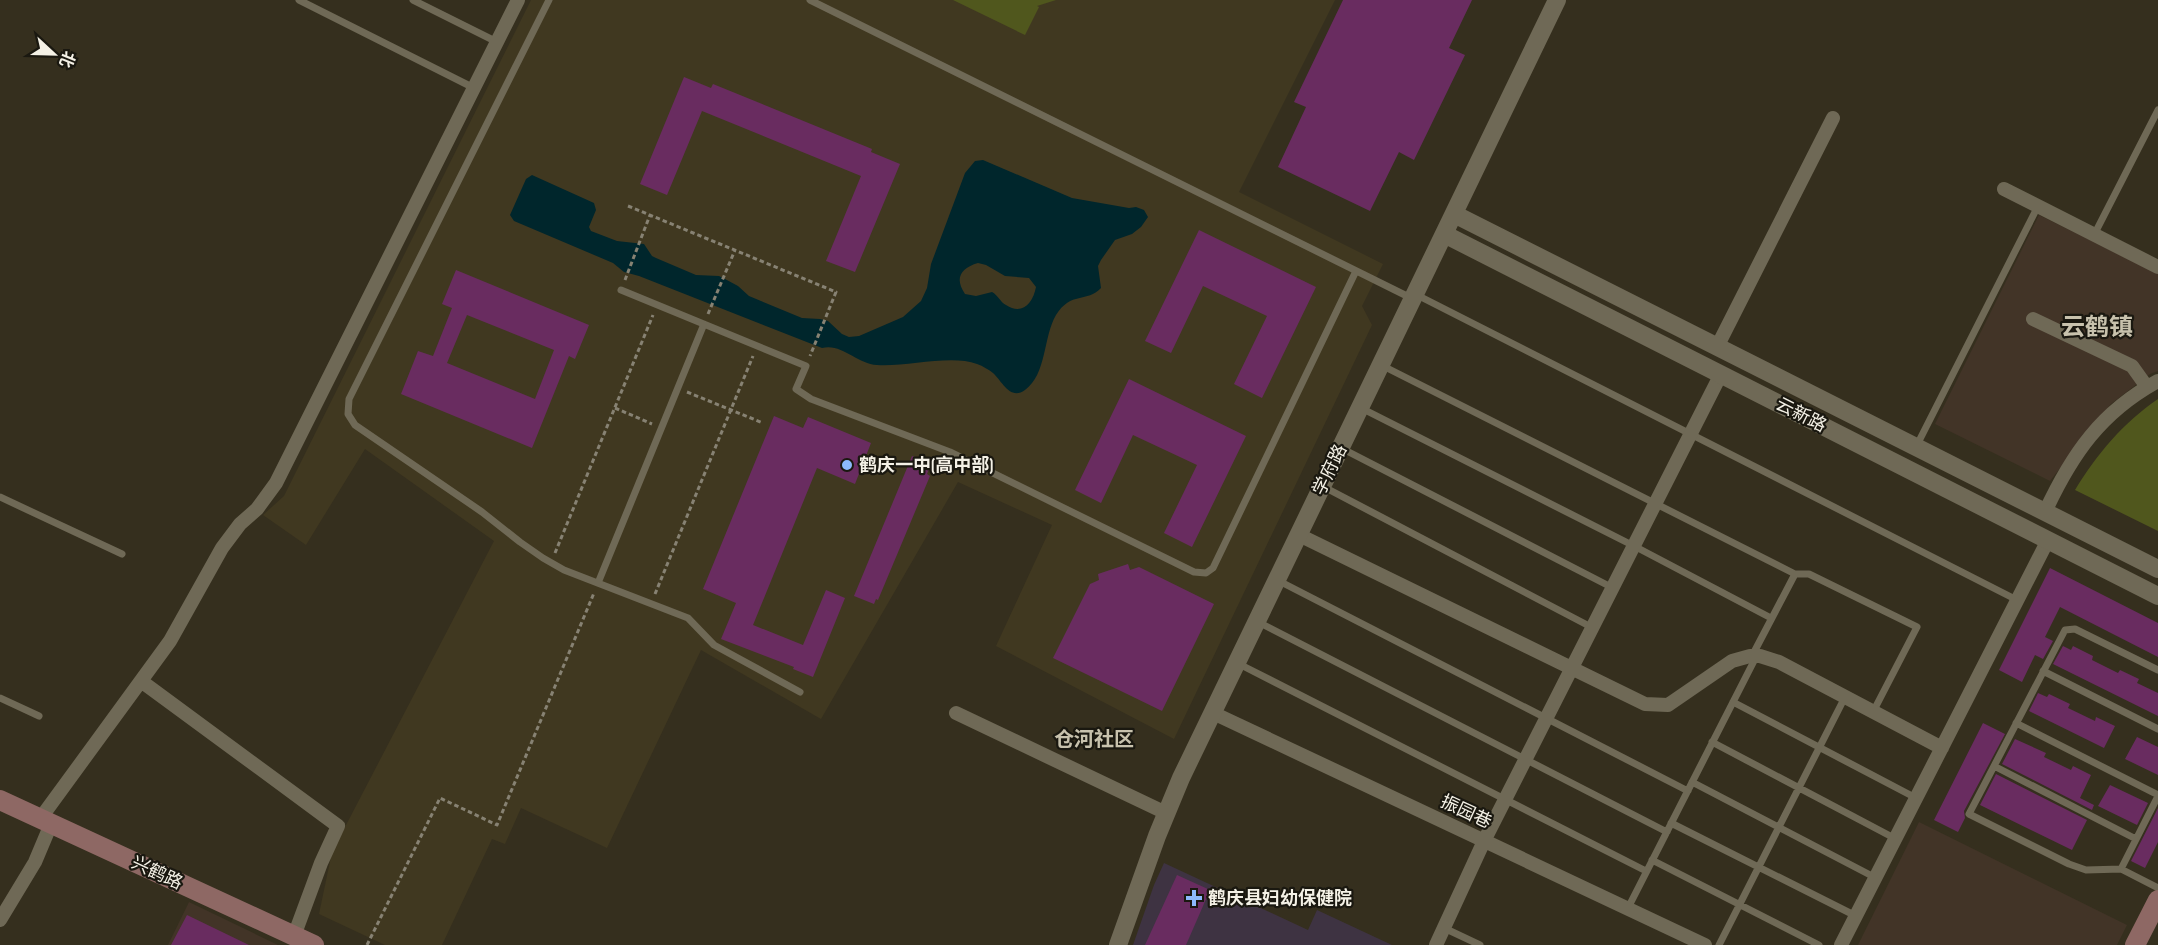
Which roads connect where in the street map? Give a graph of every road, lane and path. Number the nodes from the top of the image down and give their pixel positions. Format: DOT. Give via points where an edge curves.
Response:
graph roads {
  1 [pos="299,0"];
  2 [pos="413,0"];
  3 [pos="518,0"];
  4 [pos="549,0"];
  5 [pos="810,0"];
  6 [pos="1557,0"];
  7 [pos="497,42"];
  8 [pos="474,88"];
  9 [pos="2158,110"];
  10 [pos="1833,118"];
  11 [pos="2004,189"];
  12 [pos="628,206"];
  13 [pos="2038,206"];
  14 [pos="1454,214"];
  15 [pos="650,215"];
  16 [pos="1444,234"];
  17 [pos="2094,235"];
  18 [pos="735,250"];
  19 [pos="2158,267"];
  20 [pos="1356,271"];
  21 [pos="625,280"];
  22 [pos="621,290"];
  23 [pos="1414,297"];
  24 [pos="657,305"];
  25 [pos="708,316"];
  26 [pos="2033,319"];
  27 [pos="704,324"];
  28 [pos="757,346"];
  29 [pos="1717,346"];
  30 [pos="809,357"];
  31 [pos="1381,365"];
  32 [pos="1721,374"];
  33 [pos="2153,384"];
  34 [pos="678,388"];
  35 [pos="615,408"];
  36 [pos="1360,408"];
  37 [pos="731,410"];
  38 [pos="763,423"];
  39 [pos="662,428"];
  40 [pos="1690,435"];
  41 [pos="1916,447"];
  42 [pos="1341,448"];
  43 [pos="1322,486"];
  44 [pos="0,497"];
  45 [pos="1655,505"];
  46 [pos="2045,512"];
  47 [pos="1299,535"];
  48 [pos="2048,540"];
  49 [pos="1634,546"];
  50 [pos="122,554"];
  51 [pos="551,562"];
  52 [pos="2158,569"];
  53 [pos="1795,574"];
  54 [pos="1277,580"];
  55 [pos="598,583"];
  56 [pos="1613,588"];
  57 [pos="2158,596"];
  58 [pos="2017,600"];
  59 [pos="651,604"];
  60 [pos="1772,618"];
  61 [pos="1257,622"];
  62 [pos="1593,628"];
  63 [pos="1754,657"];
  64 [pos="1237,663"];
  65 [pos="1571,669"];
  66 [pos="2158,670"];
  67 [pos="2043,671"];
  68 [pos="141,681"];
  69 [pos="800,692"];
  70 [pos="1845,697"];
  71 [pos="0,698"];
  72 [pos="1733,702"];
  73 [pos="1873,712"];
  74 [pos="1213,713"];
  75 [pos="956,714"];
  76 [pos="39,716"];
  77 [pos="1546,718"];
  78 [pos="2016,723"];
  79 [pos="2158,729"];
  80 [pos="1712,742"];
  81 [pos="1820,747"];
  82 [pos="1942,748"];
  83 [pos="1526,758"];
  84 [pos="1994,766"];
  85 [pos="1692,782"];
  86 [pos="1799,788"];
  87 [pos="1688,791"];
  88 [pos="2158,795"];
  89 [pos="1916,798"];
  90 [pos="0,800"];
  91 [pos="1506,800"];
  92 [pos="1166,813"];
  93 [pos="45,821"];
  94 [pos="1671,823"];
  95 [pos="1779,827"];
  96 [pos="1666,832"];
  97 [pos="1896,839"];
  98 [pos="2136,839"];
  99 [pos="1484,841"];
  100 [pos="1652,861"];
  101 [pos="1758,867"];
  102 [pos="2121,869"];
  103 [pos="1646,872"];
  104 [pos="1876,878"];
  105 [pos="2158,888"];
  106 [pos="2158,900"];
  107 [pos="1739,904"];
  108 [pos="1628,909"];
  109 [pos="1856,916"];
  110 [pos="0,920"];
  111 [pos="1444,928"];
  112 [pos="304,942"];
  113 [pos="368,945"];
  114 [pos="1118,945"];
  115 [pos="1436,945"];
  116 [pos="1480,945"];
  117 [pos="1705,945"];
  118 [pos="1719,945"];
  119 [pos="1819,945"];
  120 [pos="1841,945"];
  121 [pos="2135,945"];
  1 -- 8 [label="lane"];
  2 -- 7 [label="lane"];
  3 -- 7 [label="street"];
  4 -- 51 [label="lane" via="349,399 348,414 355,426"];
  5 -- 20 [label="lane"];
  6 -- 14 [label="street, 学府路"];
  7 -- 8 [label="street"];
  8 -- 68 [label="street" via="276,483 222,548 170,641"];
  9 -- 17 [label="lane"];
  10 -- 29 [label="street"];
  11 -- 13 [label="street"];
  12 -- 15 [label="path"];
  13 -- 17 [label="street"];
  13 -- 41 [label="lane"];
  14 -- 16 [label="street, 学府路"];
  14 -- 29 [label="street, 云新路"];
  15 -- 18 [label="path"];
  15 -- 21 [label="path"];
  16 -- 23 [label="street, 学府路"];
  16 -- 32 [label="street, 云新路"];
  17 -- 19 [label="street"];
  18 -- 25 [label="path"];
  18 -- 30 [label="path" via="836,292"];
  20 -- 23 [label="lane"];
  20 -- 28 [label="lane" via="1213,568 1206,573 1194,572 950,452 811,399 796,389 806,366"];
  22 -- 24 [label="lane"];
  23 -- 31 [label="street, 学府路"];
  23 -- 40 [label="lane"];
  24 -- 27 [label="lane"];
  24 -- 35 [label="path"];
  26 -- 33 [label="street" via="2132,366"];
  27 -- 28 [label="lane"];
  27 -- 34 [label="lane"];
  28 -- 37 [label="path"];
  29 -- 41 [label="street, 云新路"];
  31 -- 36 [label="street, 学府路"];
  31 -- 45 [label="lane"];
  32 -- 40 [label="street"];
  32 -- 48 [label="street, 云新路"];
  33 -- 46 [label="street" via="2113,411 2097,428 2068,467"];
  34 -- 37 [label="path"];
  34 -- 39 [label="lane"];
  35 -- 39 [label="path"];
  35 -- 51 [label="path"];
  36 -- 42 [label="street, 学府路"];
  36 -- 49 [label="lane"];
  37 -- 38 [label="path"];
  37 -- 59 [label="path"];
  39 -- 55 [label="lane"];
  40 -- 45 [label="street"];
  40 -- 58 [label="lane"];
  41 -- 46 [label="street, 云新路"];
  42 -- 43 [label="street, 学府路"];
  42 -- 56 [label="lane"];
  43 -- 47 [label="street, 学府路"];
  43 -- 62 [label="lane"];
  44 -- 50 [label="lane"];
  45 -- 49 [label="street"];
  45 -- 53 [label="lane"];
  46 -- 52 [label="street, 云新路"];
  47 -- 54 [label="street, 学府路"];
  47 -- 65 [label="street"];
  48 -- 57 [label="street, 云新路"];
  48 -- 58 [label="street"];
  49 -- 56 [label="street"];
  49 -- 60 [label="lane"];
  51 -- 55 [label="lane"];
  53 -- 60 [label="lane"];
  53 -- 73 [label="lane" via="1809,574 1917,627"];
  54 -- 61 [label="street, 学府路"];
  54 -- 77 [label="lane"];
  55 -- 59 [label="lane"];
  55 -- 113 [label="path" via="497,825 440,798"];
  56 -- 62 [label="street"];
  58 -- 82 [label="street"];
  59 -- 69 [label="lane" via="688,618 714,645"];
  60 -- 63 [label="lane"];
  61 -- 64 [label="street, 学府路"];
  61 -- 83 [label="lane"];
  62 -- 65 [label="street"];
  63 -- 65 [label="street" via="1732,661 1668,705 1645,704"];
  63 -- 70 [label="street" via="1770,658"];
  63 -- 72 [label="lane"];
  64 -- 74 [label="street, 学府路"];
  64 -- 91 [label="lane"];
  65 -- 77 [label="street"];
  66 -- 67 [label="lane" via="2075,628 2065,630"];
  67 -- 78 [label="lane"];
  67 -- 79 [label="lane"];
  68 -- 93 [label="street"];
  68 -- 112 [label="street" via="338,826 321,863"];
  70 -- 73 [label="street"];
  70 -- 81 [label="lane"];
  71 -- 76 [label="lane"];
  72 -- 80 [label="lane"];
  72 -- 81 [label="lane"];
  73 -- 82 [label="street"];
  74 -- 92 [label="street, 学府路"];
  74 -- 99 [label="street, 振园巷"];
  75 -- 92 [label="street"];
  77 -- 83 [label="street"];
  77 -- 87 [label="lane"];
  78 -- 84 [label="lane"];
  78 -- 88 [label="lane"];
  80 -- 85 [label="lane"];
  80 -- 86 [label="lane"];
  81 -- 86 [label="lane"];
  81 -- 89 [label="lane"];
  82 -- 89 [label="street"];
  83 -- 91 [label="street"];
  83 -- 96 [label="lane"];
  84 -- 98 [label="lane"];
  84 -- 102 [label="lane" via="1969,814 2069,864 2086,870"];
  85 -- 87 [label="lane"];
  85 -- 95 [label="lane"];
  86 -- 95 [label="lane"];
  86 -- 97 [label="lane"];
  87 -- 94 [label="lane"];
  88 -- 98 [label="lane"];
  89 -- 97 [label="street"];
  90 -- 93 [label="main road, 兴鹤路"];
  91 -- 99 [label="street"];
  91 -- 103 [label="lane"];
  92 -- 114 [label="street, 学府路"];
  93 -- 110 [label="street" via="35,862"];
  93 -- 112 [label="main road, 兴鹤路"];
  94 -- 96 [label="lane"];
  94 -- 101 [label="lane"];
  95 -- 101 [label="lane"];
  95 -- 104 [label="lane"];
  96 -- 100 [label="lane"];
  97 -- 104 [label="street"];
  98 -- 102 [label="lane"];
  99 -- 108 [label="street, 振园巷"];
  99 -- 111 [label="street"];
  100 -- 103 [label="lane"];
  100 -- 107 [label="lane"];
  101 -- 107 [label="lane"];
  101 -- 109 [label="lane"];
  102 -- 105 [label="lane"];
  103 -- 108 [label="lane"];
  104 -- 109 [label="street"];
  106 -- 121 [label="main road"];
  107 -- 118 [label="lane"];
  107 -- 119 [label="lane"];
  108 -- 117 [label="street, 振园巷"];
  109 -- 120 [label="street"];
  111 -- 115 [label="street"];
  111 -- 116 [label="lane"];
}
